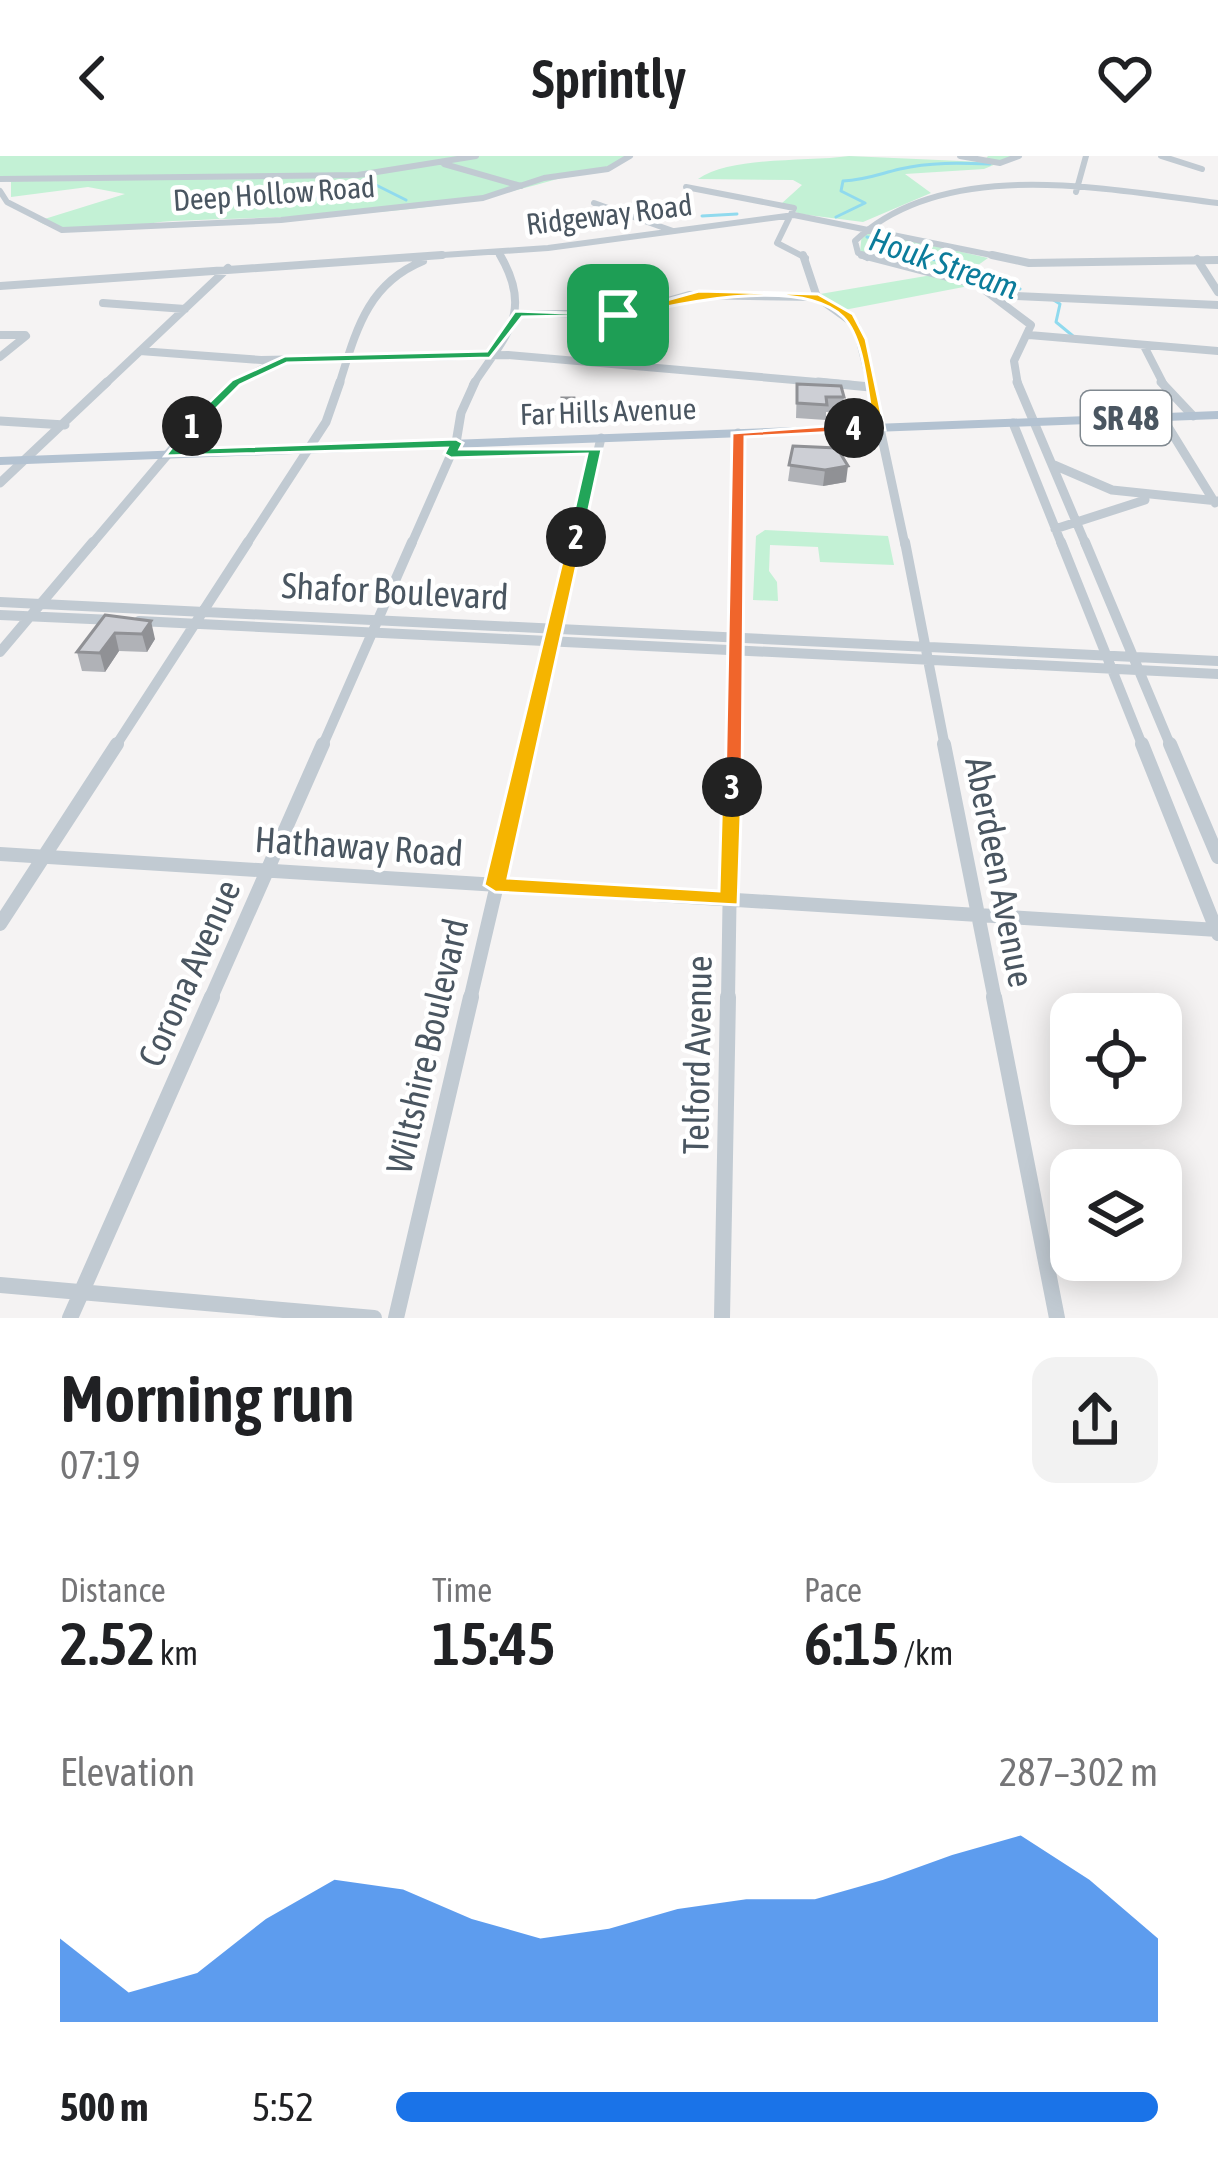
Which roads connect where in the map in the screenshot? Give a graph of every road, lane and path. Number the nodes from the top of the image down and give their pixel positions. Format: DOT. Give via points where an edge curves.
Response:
graph roads {
  1 [pos="476,156"];
  2 [pos="630,156"];
  3 [pos="961,156"];
  4 [pos="1019,156"];
  5 [pos="1086,156"];
  6 [pos="1161,156"];
  7 [pos="444,164"];
  8 [pos="1202,169"];
  9 [pos="0,184"];
  10 [pos="522,186"];
  11 [pos="686,187"];
  12 [pos="1076,191"];
  13 [pos="594,202"];
  14 [pos="1218,203"];
  15 [pos="794,215"];
  16 [pos="865,226"];
  17 [pos="674,232"];
  18 [pos="498,252"];
  19 [pos="1197,259"];
  20 [pos="411,260"];
  21 [pos="1218,260"];
  22 [pos="228,268"];
  23 [pos="0,286"];
  24 [pos="1218,292"];
  25 [pos="992,295"];
  26 [pos="818,297"];
  27 [pos="104,303"];
  28 [pos="1218,305"];
  29 [pos="185,309"];
  30 [pos="519,314"];
  31 [pos="618,315"];
  32 [pos="659,322"];
  33 [pos="0,335"];
  34 [pos="1030,335"];
  35 [pos="1144,346"];
  36 [pos="140,351"];
  37 [pos="1218,351"];
  38 [pos="490,355"];
  39 [pos="0,357"];
  40 [pos="347,357"];
  41 [pos="258,364"];
  42 [pos="870,387"];
  43 [pos="1218,415"];
  44 [pos="1193,416"];
  45 [pos="0,421"];
  46 [pos="1165,422"];
  47 [pos="64,424"];
  48 [pos="1218,425"];
  49 [pos="1035,427"];
  50 [pos="1015,428"];
  51 [pos="882,433"];
  52 [pos="738,438"];
  53 [pos="598,444"];
  54 [pos="453,449"];
  55 [pos="170,453"];
  56 [pos="306,455"];
  57 [pos="1054,465"];
  58 [pos="159,466"];
  59 [pos="8,469"];
  60 [pos="1171,499"];
  61 [pos="1216,504"];
  62 [pos="1078,523"];
  63 [pos="1055,529"];
  64 [pos="0,602"];
  65 [pos="42,604"];
  66 [pos="0,615"];
  67 [pos="31,616"];
  68 [pos="200,618"];
  69 [pos="376,626"];
  70 [pos="554,635"];
  71 [pos="734,644"];
  72 [pos="0,652"];
  73 [pos="926,652"];
  74 [pos="1108,662"];
  75 [pos="1218,662"];
  76 [pos="1137,664"];
  77 [pos="1218,674"];
  78 [pos="0,854"];
  79 [pos="44,856"];
  80 [pos="1218,857"];
  81 [pos="267,871"];
  82 [pos="495,885"];
  83 [pos="730,899"];
  84 [pos="977,916"];
  85 [pos="0,924"];
  86 [pos="1217,932"];
  87 [pos="0,1285"];
  88 [pos="82,1292"];
  89 [pos="70,1318"];
  90 [pos="374,1318"];
  91 [pos="396,1318"];
  92 [pos="722,1318"];
  93 [pos="1057,1318"];
  1 -- 7 [label="street"];
  2 -- 10 [label="street, Deep Hollow Road" via="613,167"];
  3 -- 4 [label="street" via="1003,163"];
  5 -- 12 [label="street"];
  6 -- 8 [label="street"];
  7 -- 9 [label="street" via="267,179 96,173"];
  7 -- 10 [label="street"];
  9 -- 10 [label="street, Deep Hollow Road" via="7,202 50,227 76,231 296,219 473,200"];
  11 -- 15 [label="street" via="791,207"];
  12 -- 14 [label="street"];
  12 -- 16 [label="street" via="1007,185 927,194"];
  13 -- 17 [label="street"];
  15 -- 16 [label="street, Ridgeway Road"];
  15 -- 17 [label="street, Ridgeway Road"];
  15 -- 26 [label="street, Aberdeen Avenue" via="777,243 809,260"];
  16 -- 19 [label="street, Ridgeway Road" via="1029,263"];
  16 -- 25 [label="street" via="855,241 866,258 961,279"];
  17 -- 18 [label="street, Ridgeway Road"];
  18 -- 20 [label="street, Ridgeway Road"];
  18 -- 30 [label="street" via="519,282"];
  19 -- 21 [label="street, Ridgeway Road"];
  19 -- 24 [label="street"];
  20 -- 22 [label="street"];
  20 -- 40 [label="street" via="371,299"];
  22 -- 23 [label="street"];
  22 -- 29 [label="street"];
  25 -- 28 [label="street"];
  25 -- 34 [label="street" via="1028,322"];
  26 -- 31 [label="street" via="699,295"];
  26 -- 42 [label="street, Aberdeen Avenue" via="856,325"];
  27 -- 29 [label="street"];
  29 -- 36 [label="street"];
  30 -- 31 [label="street"];
  30 -- 38 [label="street, Corona Avenue"];
  31 -- 32 [label="street"];
  33 -- 39 [label="street" via="26,335"];
  34 -- 35 [label="street"];
  34 -- 49 [label="street" via="1013,368"];
  35 -- 37 [label="street"];
  35 -- 44 [label="street" via="1157,379"];
  36 -- 41 [label="street"];
  36 -- 47 [label="street"];
  38 -- 40 [label="street"];
  38 -- 42 [label="street"];
  38 -- 54 [label="street, Corona Avenue" via="467,390"];
  40 -- 41 [label="street"];
  40 -- 56 [label="street" via="334,405"];
  41 -- 55 [label="street"];
  42 -- 51 [label="street, Aberdeen Avenue"];
  43 -- 44 [label="main road, Far Hills Avenue / SR 48"];
  44 -- 46 [label="main road, Far Hills Avenue / SR 48"];
  45 -- 47 [label="street"];
  46 -- 48 [label="main road, Far Hills Avenue / SR 48"];
  46 -- 49 [label="main road, Far Hills Avenue / SR 48"];
  46 -- 61 [label="street"];
  47 -- 59 [label="street"];
  49 -- 50 [label="main road, Far Hills Avenue / SR 48"];
  49 -- 57 [label="street"];
  50 -- 51 [label="main road, Far Hills Avenue / SR 48"];
  50 -- 63 [label="street"];
  51 -- 52 [label="main road, Far Hills Avenue / SR 48"];
  51 -- 73 [label="street, Aberdeen Avenue"];
  52 -- 53 [label="main road, Far Hills Avenue / SR 48"];
  52 -- 71 [label="street, Telford Avenue"];
  53 -- 54 [label="main road, Far Hills Avenue / SR 48"];
  53 -- 70 [label="street, Wiltshire Boulevard"];
  54 -- 56 [label="main road, Far Hills Avenue / SR 48"];
  54 -- 69 [label="street, Corona Avenue"];
  55 -- 56 [label="main road, Far Hills Avenue / SR 48"];
  55 -- 58 [label="street"];
  55 -- 59 [label="main road, Far Hills Avenue / SR 48"];
  56 -- 58 [label="main road, Far Hills Avenue / SR 48"];
  56 -- 68 [label="street"];
  57 -- 60 [label="street" via="1099,486"];
  57 -- 62 [label="street"];
  58 -- 59 [label="main road, Far Hills Avenue / SR 48"];
  58 -- 65 [label="street"];
  60 -- 61 [label="street"];
  60 -- 62 [label="street" via="1114,506"];
  62 -- 63 [label="street"];
  62 -- 76 [label="street"];
  63 -- 74 [label="street"];
  64 -- 65 [label="street, Shafor Boulevard"];
  65 -- 67 [label="street"];
  65 -- 68 [label="street, Shafor Boulevard"];
  66 -- 67 [label="street, Shafor Boulevard"];
  67 -- 68 [label="street, Shafor Boulevard"];
  67 -- 72 [label="street"];
  68 -- 69 [label="street, Shafor Boulevard"];
  68 -- 79 [label="street"];
  69 -- 70 [label="street, Shafor Boulevard"];
  69 -- 81 [label="street, Corona Avenue"];
  70 -- 71 [label="street, Shafor Boulevard"];
  70 -- 82 [label="street, Wiltshire Boulevard"];
  71 -- 73 [label="street, Shafor Boulevard"];
  71 -- 83 [label="street, Telford Avenue"];
  73 -- 74 [label="street, Shafor Boulevard"];
  73 -- 84 [label="street, Aberdeen Avenue"];
  74 -- 76 [label="street, Shafor Boulevard"];
  74 -- 86 [label="street"];
  75 -- 76 [label="street, Shafor Boulevard"];
  76 -- 77 [label="street, Shafor Boulevard"];
  76 -- 80 [label="street"];
  78 -- 79 [label="street, Hathaway Road"];
  79 -- 81 [label="street, Hathaway Road"];
  79 -- 85 [label="street"];
  81 -- 82 [label="street, Hathaway Road"];
  81 -- 88 [label="street, Corona Avenue"];
  82 -- 83 [label="street, Hathaway Road"];
  82 -- 91 [label="street, Wiltshire Boulevard"];
  83 -- 84 [label="street, Hathaway Road"];
  83 -- 92 [label="street, Telford Avenue"];
  84 -- 86 [label="street, Hathaway Road"];
  84 -- 93 [label="street, Aberdeen Avenue"];
  87 -- 88 [label="street"];
  88 -- 89 [label="street, Corona Avenue"];
  88 -- 90 [label="street"];
}
